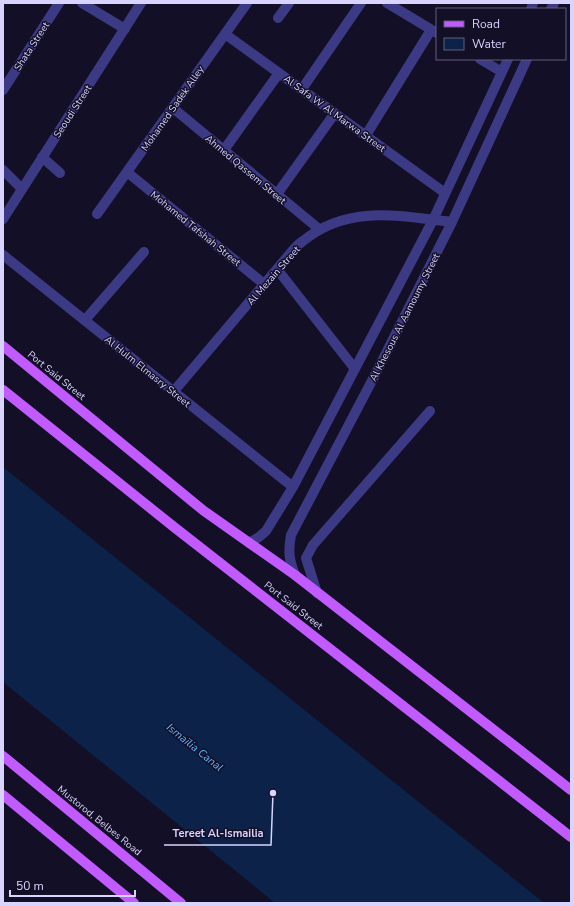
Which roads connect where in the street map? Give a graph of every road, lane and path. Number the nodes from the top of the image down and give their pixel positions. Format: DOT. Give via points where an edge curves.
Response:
graph roads {
  1 [pos="58,3"];
  2 [pos="82,3"];
  3 [pos="141,3"];
  4 [pos="247,3"];
  5 [pos="289,3"];
  6 [pos="361,3"];
  7 [pos="387,3"];
  8 [pos="400,6"];
  9 [pos="278,18"];
  10 [pos="125,29"];
  11 [pos="434,32"];
  12 [pos="225,34"];
  13 [pos="482,60"];
  14 [pos="508,60"];
  15 [pos="527,60"];
  16 [pos="279,72"];
  17 [pos="502,72"];
  18 [pos="302,89"];
  19 [pos="3,90"];
  20 [pos="173,108"];
  21 [pos="336,113"];
  22 [pos="366,135"];
  23 [pos="224,150"];
  24 [pos="42,157"];
  25 [pos="3,170"];
  26 [pos="127,172"];
  27 [pos="60,173"];
  28 [pos="22,189"];
  29 [pos="445,193"];
  30 [pos="277,194"];
  31 [pos="97,214"];
  32 [pos="3,218"];
  33 [pos="433,220"];
  34 [pos="452,222"];
  35 [pos="319,230"];
  36 [pos="144,252"];
  37 [pos="3,255"];
  38 [pos="277,269"];
  39 [pos="264,284"];
  40 [pos="85,320"];
  41 [pos="3,346"];
  42 [pos="355,369"];
  43 [pos="3,390"];
  44 [pos="174,391"];
  45 [pos="430,411"];
  46 [pos="293,487"];
  47 [pos="249,543"];
  48 [pos="295,575"];
  49 [pos="318,593"];
  50 [pos="3,756"];
  51 [pos="571,790"];
  52 [pos="3,795"];
  53 [pos="571,837"];
  54 [pos="134,903"];
  55 [pos="181,903"];
  1 -- 19 [label="street, Shata Street"];
  2 -- 10 [label="street"];
  3 -- 10 [label="street, Seoudi Street"];
  4 -- 12 [label="street, Mohamed Sadek Alley"];
  5 -- 9 [label="street"];
  6 -- 18 [label="street"];
  7 -- 8 [label="street"];
  8 -- 11 [label="street"];
  10 -- 24 [label="street, Seoudi Street"];
  11 -- 22 [label="street"];
  12 -- 16 [label="street, Al Safa W Al Marwa Street"];
  12 -- 20 [label="street, Mohamed Sadek Alley"];
  13 -- 17 [label="street"];
  14 -- 17 [label="street, Al Khesous Al Aamoumy Street"];
  15 -- 34 [label="street, Al Khesous Al Aamoumy Street"];
  16 -- 18 [label="street, Al Safa W Al Marwa Street"];
  16 -- 23 [label="street"];
  17 -- 29 [label="street, Al Khesous Al Aamoumy Street"];
  18 -- 21 [label="street, Al Safa W Al Marwa Street"];
  20 -- 23 [label="street, Ahmed Qassem Street"];
  20 -- 26 [label="street, Mohamed Sadek Alley"];
  21 -- 22 [label="street, Al Safa W Al Marwa Street"];
  21 -- 30 [label="street"];
  22 -- 29 [label="street, Al Safa W Al Marwa Street"];
  23 -- 30 [label="street, Ahmed Qassem Street"];
  24 -- 27 [label="street"];
  24 -- 28 [label="street, Seoudi Street"];
  25 -- 28 [label="street"];
  26 -- 31 [label="street, Mohamed Sadek Alley"];
  26 -- 39 [label="street, Mohamed Tafshah Street"];
  28 -- 32 [label="street, Seoudi Street"];
  29 -- 33 [label="street, Al Khesous Al Aamoumy Street"];
  30 -- 35 [label="street, Ahmed Qassem Street"];
  33 -- 34 [label="street, Al Mezain Street"];
  33 -- 35 [label="street, Al Mezain Street" via="378,215 357,216"];
  33 -- 42 [label="street, Al Khesous Al Aamoumy Street"];
  34 -- 48 [label="street, Al Khesous Al Aamoumy Street" via="291,535 290,562"];
  35 -- 38 [label="street, Al Mezain Street" via="302,241"];
  36 -- 40 [label="street"];
  37 -- 40 [label="street, Al Hulm Elmasry Street"];
  38 -- 39 [label="street, Al Mezain Street"];
  38 -- 42 [label="street"];
  39 -- 44 [label="street, Al Mezain Street"];
  40 -- 44 [label="street, Al Hulm Elmasry Street"];
  41 -- 47 [label="main road, Port Said Street" via="182,493"];
  42 -- 46 [label="street, Al Khesous Al Aamoumy Street"];
  43 -- 53 [label="main road, Port Said Street"];
  44 -- 46 [label="street, Al Hulm Elmasry Street"];
  45 -- 49 [label="street" via="313,545 306,558"];
  46 -- 47 [label="street, Al Khesous Al Aamoumy Street" via="266,531"];
  47 -- 48 [label="main road, Port Said Street"];
  48 -- 49 [label="main road, Port Said Street"];
  49 -- 51 [label="main road, Port Said Street"];
  50 -- 55 [label="main road, Mustorod, Belbes Road"];
  52 -- 54 [label="main road"];
}
